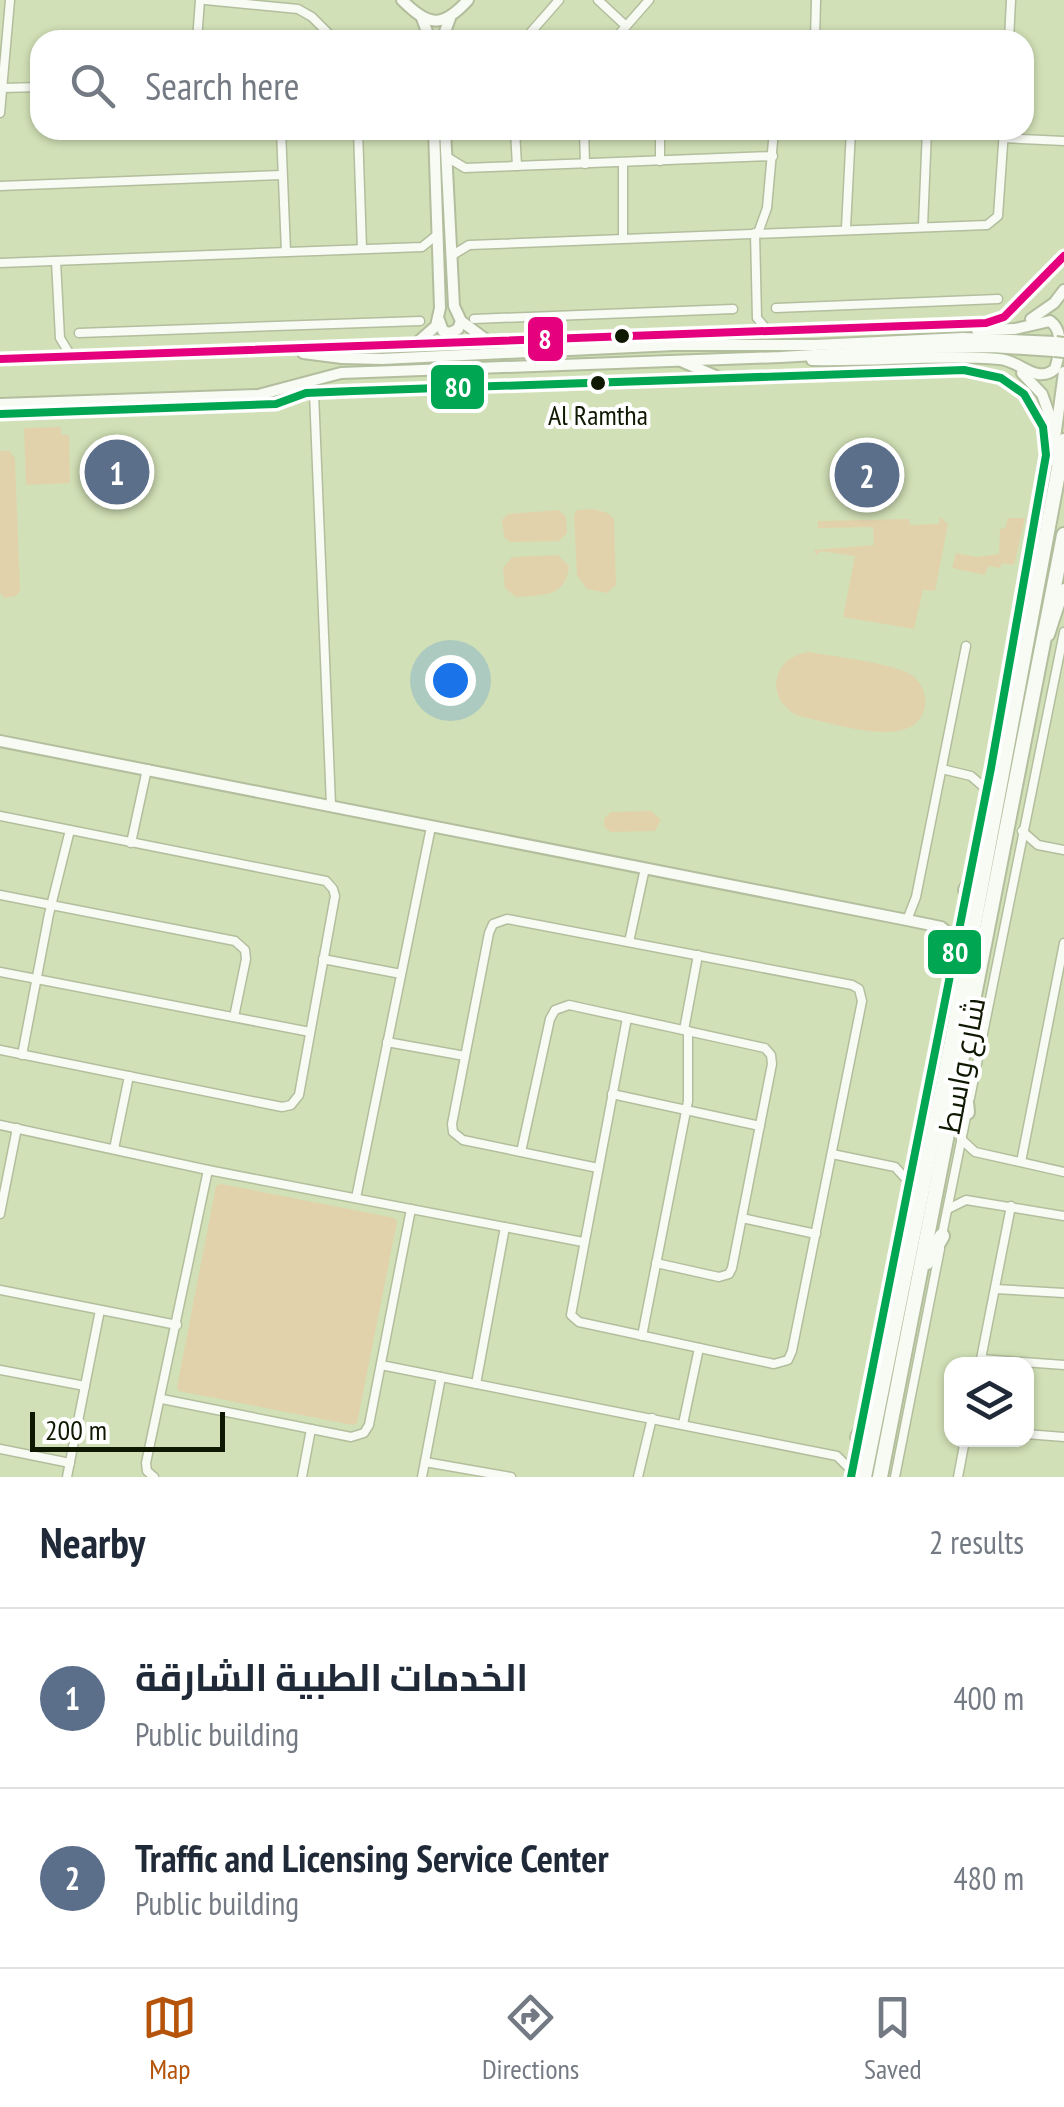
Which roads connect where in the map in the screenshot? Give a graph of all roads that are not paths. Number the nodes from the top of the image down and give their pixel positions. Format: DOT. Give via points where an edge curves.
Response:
graph roads {
  1 [pos="10,0"];
  2 [pos="203,0"];
  3 [pos="402,0"];
  4 [pos="468,0"];
  5 [pos="559,0"];
  6 [pos="598,0"];
  7 [pos="650,0"];
  8 [pos="816,0"];
  9 [pos="1011,0"];
  10 [pos="422,18"];
  11 [pos="450,18"];
  12 [pos="626,26"];
  13 [pos="198,30"];
  14 [pos="325,30"];
  15 [pos="426,30"];
  16 [pos="446,30"];
  17 [pos="533,30"];
  18 [pos="623,30"];
  19 [pos="814,30"];
  20 [pos="1010,30"];
  21 [pos="30,87"];
  22 [pos="2,88"];
  23 [pos="0,113"];
  24 [pos="1034,138"];
  25 [pos="281,140"];
  26 [pos="358,140"];
  27 [pos="435,140"];
  28 [pos="446,140"];
  29 [pos="516,140"];
  30 [pos="584,140"];
  31 [pos="660,140"];
  32 [pos="774,140"];
  33 [pos="850,140"];
  34 [pos="927,140"];
  35 [pos="1003,140"];
  36 [pos="1064,142"];
  37 [pos="773,156"];
  38 [pos="447,157"];
  39 [pos="660,160"];
  40 [pos="622,163"];
  41 [pos="585,164"];
  42 [pos="517,166"];
  43 [pos="466,168"];
  44 [pos="282,175"];
  45 [pos="448,182"];
  46 [pos="0,186"];
  47 [pos="923,226"];
  48 [pos="846,228"];
  49 [pos="756,233"];
  50 [pos="444,234"];
  51 [pos="623,237"];
  52 [pos="469,245"];
  53 [pos="422,247"];
  54 [pos="362,249"];
  55 [pos="286,252"];
  56 [pos="1064,256"];
  57 [pos="445,259"];
  58 [pos="56,261"];
  59 [pos="0,263"];
  60 [pos="1064,290"];
  61 [pos="998,299"];
  62 [pos="884,304"];
  63 [pos="776,308"];
  64 [pos="732,309"];
  65 [pos="756,313"];
  66 [pos="609,314"];
  67 [pos="474,319"];
  68 [pos="420,320"];
  69 [pos="438,320"];
  70 [pos="461,321"];
  71 [pos="247,327"];
  72 [pos="886,327"];
  73 [pos="991,330"];
  74 [pos="769,332"];
  75 [pos="79,333"];
  76 [pos="742,333"];
  77 [pos="899,333"];
  78 [pos="610,337"];
  79 [pos="60,338"];
  80 [pos="552,340"];
  81 [pos="489,342"];
  82 [pos="416,343"];
  83 [pos="780,343"];
  84 [pos="1060,347"];
  85 [pos="584,348"];
  86 [pos="248,349"];
  87 [pos="48,356"];
  88 [pos="70,356"];
  89 [pos="119,357"];
  90 [pos="781,357"];
  91 [pos="959,358"];
  92 [pos="994,358"];
  93 [pos="674,360"];
  94 [pos="0,362"];
  95 [pos="406,370"];
  96 [pos="946,370"];
  97 [pos="385,371"];
  98 [pos="1064,372"];
  99 [pos="718,377"];
  100 [pos="397,389"];
  101 [pos="314,392"];
  102 [pos="0,404"];
  103 [pos="0,414"];
  104 [pos="1060,440"];
  105 [pos="1045,486"];
  106 [pos="1064,535"];
  107 [pos="1041,576"];
  108 [pos="1064,589"];
  109 [pos="1064,632"];
  110 [pos="1046,640"];
  111 [pos="966,646"];
  112 [pos="0,741"];
  113 [pos="991,768"];
  114 [pos="942,769"];
  115 [pos="146,770"];
  116 [pos="971,776"];
  117 [pos="986,790"];
  118 [pos="331,805"];
  119 [pos="0,816"];
  120 [pos="430,827"];
  121 [pos="70,830"];
  122 [pos="1022,830"];
  123 [pos="132,843"];
  124 [pos="1038,845"];
  125 [pos="1064,850"];
  126 [pos="987,854"];
  127 [pos="1017,854"];
  128 [pos="645,868"];
  129 [pos="966,890"];
  130 [pos="0,894"];
  131 [pos="52,905"];
  132 [pos="907,920"];
  133 [pos="960,920"];
  134 [pos="941,928"];
  135 [pos="956,939"];
  136 [pos="629,942"];
  137 [pos="1064,943"];
  138 [pos="698,955"];
  139 [pos="324,959"];
  140 [pos="951,968"];
  141 [pos="0,972"];
  142 [pos="401,974"];
  143 [pos="36,979"];
  144 [pos="234,1017"];
  145 [pos="627,1018"];
  146 [pos="686,1030"];
  147 [pos="310,1032"];
  148 [pos="959,1040"];
  149 [pos="388,1042"];
  150 [pos="0,1050"];
  151 [pos="22,1055"];
  152 [pos="465,1056"];
  153 [pos="129,1076"];
  154 [pos="612,1094"];
  155 [pos="687,1110"];
  156 [pos="967,1112"];
  157 [pos="0,1125"];
  158 [pos="760,1126"];
  159 [pos="17,1128"];
  160 [pos="960,1137"];
  161 [pos="114,1149"];
  162 [pos="521,1152"];
  163 [pos="975,1152"];
  164 [pos="832,1154"];
  165 [pos="913,1158"];
  166 [pos="956,1160"];
  167 [pos="1021,1162"];
  168 [pos="895,1167"];
  169 [pos="598,1168"];
  170 [pos="208,1170"];
  171 [pos="1064,1172"];
  172 [pos="908,1182"];
  173 [pos="952,1186"];
  174 [pos="356,1198"];
  175 [pos="966,1200"];
  176 [pos="1012,1206"];
  177 [pos="0,1209"];
  178 [pos="412,1209"];
  179 [pos="948,1209"];
  180 [pos="1064,1216"];
  181 [pos="742,1218"];
  182 [pos="505,1227"];
  183 [pos="816,1234"];
  184 [pos="942,1236"];
  185 [pos="583,1242"];
  186 [pos="656,1263"];
  187 [pos="920,1276"];
  188 [pos="995,1289"];
  189 [pos="0,1290"];
  190 [pos="1064,1294"];
  191 [pos="100,1310"];
  192 [pos="177,1325"];
  193 [pos="642,1336"];
  194 [pos="699,1348"];
  195 [pos="982,1357"];
  196 [pos="381,1365"];
  197 [pos="1034,1365"];
  198 [pos="1064,1366"];
  199 [pos="886,1368"];
  200 [pos="0,1370"];
  201 [pos="441,1376"];
  202 [pos="476,1384"];
  203 [pos="84,1386"];
  204 [pos="162,1399"];
  205 [pos="652,1418"];
  206 [pos="683,1424"];
  207 [pos="311,1429"];
  208 [pos="1034,1435"];
  209 [pos="1064,1437"];
  210 [pos="857,1442"];
  211 [pos="964,1447"];
  212 [pos="0,1450"];
  213 [pos="837,1456"];
  214 [pos="70,1462"];
  215 [pos="425,1462"];
  216 [pos="856,1475"];
  217 [pos="68,1477"];
  218 [pos="154,1477"];
  219 [pos="302,1477"];
  220 [pos="422,1477"];
  221 [pos="512,1477"];
  222 [pos="638,1477"];
  223 [pos="880,1477"];
  224 [pos="895,1477"];
  225 [pos="958,1477"];
  1 -- 22 [label="street"];
  2 -- 13 [label="street"];
  2 -- 14 [label="street" via="298,8"];
  3 -- 10 [label="street"];
  4 -- 11 [label="street"];
  5 -- 17 [label="street"];
  6 -- 12 [label="street"];
  7 -- 12 [label="street"];
  8 -- 19 [label="street"];
  9 -- 20 [label="street"];
  10 -- 11 [label="street"];
  10 -- 15 [label="street"];
  11 -- 16 [label="street"];
  12 -- 18 [label="street"];
  21 -- 22 [label="street"];
  22 -- 23 [label="street"];
  24 -- 36 [label="street"];
  25 -- 44 [label="street"];
  26 -- 54 [label="street"];
  27 -- 50 [label="street"];
  28 -- 38 [label="street"];
  29 -- 42 [label="street"];
  30 -- 41 [label="street"];
  31 -- 39 [label="street"];
  32 -- 37 [label="street"];
  33 -- 48 [label="street"];
  34 -- 47 [label="street"];
  35 -- 47 [label="street" via="996,220"];
  37 -- 39 [label="street"];
  37 -- 49 [label="street" via="767,208"];
  38 -- 43 [label="street"];
  38 -- 45 [label="street"];
  39 -- 40 [label="street"];
  40 -- 41 [label="street"];
  40 -- 51 [label="street"];
  41 -- 42 [label="street"];
  42 -- 43 [label="street"];
  43 -- 45 [label="street"];
  44 -- 46 [label="street"];
  44 -- 55 [label="street"];
  45 -- 50 [label="street"];
  47 -- 48 [label="street"];
  48 -- 49 [label="street"];
  49 -- 51 [label="street"];
  49 -- 65 [label="street"];
  50 -- 52 [label="street"];
  50 -- 53 [label="street"];
  50 -- 57 [label="street"];
  51 -- 52 [label="street"];
  52 -- 57 [label="street"];
  53 -- 54 [label="street"];
  53 -- 57 [label="street"];
  54 -- 55 [label="street"];
  55 -- 58 [label="street"];
  56 -- 72 [label="street" via="999,320"];
  57 -- 69 [label="street"];
  57 -- 70 [label="street"];
  58 -- 59 [label="street"];
  58 -- 79 [label="street"];
  60 -- 73 [label="street" via="1039,315"];
  61 -- 62 [label="street"];
  62 -- 63 [label="street"];
  62 -- 72 [label="street"];
  64 -- 66 [label="street"];
  65 -- 74 [label="street"];
  65 -- 76 [label="street"];
  66 -- 67 [label="street"];
  66 -- 78 [label="street"];
  68 -- 71 [label="street"];
  69 -- 70 [label="street" via="450,333"];
  69 -- 82 [label="street"];
  70 -- 81 [label="street"];
  71 -- 75 [label="street"];
  71 -- 86 [label="street"];
  72 -- 74 [label="street"];
  72 -- 77 [label="street"];
  73 -- 77 [label="street"];
  73 -- 92 [label="street" via="1046,320 1061,333 1057,363 1047,375"];
  74 -- 76 [label="street"];
  76 -- 78 [label="street"];
  77 -- 83 [label="street"];
  78 -- 80 [label="street"];
  79 -- 87 [label="street"];
  79 -- 88 [label="street"];
  80 -- 81 [label="street"];
  80 -- 85 [label="street"];
  81 -- 82 [label="street"];
  82 -- 86 [label="street"];
  83 -- 84 [label="street" via="963,338"];
  83 -- 85 [label="street"];
  84 -- 90 [label="street"];
  85 -- 89 [label="street" via="382,359 292,352"];
  86 -- 89 [label="street"];
  87 -- 88 [label="street"];
  87 -- 94 [label="street"];
  88 -- 89 [label="street"];
  89 -- 94 [label="street"];
  90 -- 91 [label="street"];
  90 -- 93 [label="street"];
  91 -- 92 [label="street"];
  91 -- 96 [label="street"];
  92 -- 104 [label="street" via="1036,386"];
  93 -- 95 [label="street"];
  93 -- 99 [label="street"];
  95 -- 97 [label="street"];
  95 -- 100 [label="street"];
  96 -- 99 [label="street"];
  96 -- 105 [label="street" via="992,374 1030,401 1045,436"];
  97 -- 100 [label="street"];
  97 -- 102 [label="street" via="334,374 258,395"];
  98 -- 104 [label="street"];
  99 -- 100 [label="street"];
  100 -- 101 [label="street"];
  101 -- 103 [label="street" via="276,404"];
  101 -- 118 [label="street"];
  104 -- 105 [label="street"];
  104 -- 107 [label="highway, شارع واسط"];
  105 -- 107 [label="street"];
  105 -- 113 [label="street"];
  106 -- 110 [label="highway, شارع واسط"];
  107 -- 126 [label="highway, شارع واسط"];
  108 -- 110 [label="street"];
  109 -- 122 [label="street"];
  110 -- 148 [label="highway, شارع واسط"];
  111 -- 114 [label="street"];
  112 -- 115 [label="street"];
  113 -- 116 [label="street"];
  113 -- 117 [label="street"];
  114 -- 116 [label="street"];
  114 -- 132 [label="street"];
  115 -- 118 [label="street"];
  115 -- 123 [label="street"];
  116 -- 117 [label="street"];
  117 -- 129 [label="street"];
  118 -- 120 [label="street"];
  119 -- 121 [label="street"];
  120 -- 128 [label="street"];
  120 -- 142 [label="street"];
  121 -- 123 [label="street"];
  121 -- 131 [label="street"];
  122 -- 124 [label="street"];
  122 -- 127 [label="street"];
  123 -- 139 [label="street" via="326,881 335,896"];
  124 -- 125 [label="street"];
  124 -- 127 [label="street"];
  126 -- 129 [label="highway"];
  126 -- 148 [label="highway, شارع واسط"];
  127 -- 156 [label="street"];
  128 -- 132 [label="street"];
  128 -- 136 [label="street"];
  129 -- 133 [label="street"];
  130 -- 131 [label="street"];
  131 -- 143 [label="street"];
  131 -- 144 [label="street" via="239,943 246,959"];
  132 -- 134 [label="street"];
  133 -- 134 [label="street"];
  133 -- 135 [label="street"];
  134 -- 135 [label="street"];
  135 -- 140 [label="street"];
  136 -- 138 [label="street"];
  136 -- 152 [label="street" via="497,921 488,932"];
  137 -- 167 [label="street"];
  138 -- 146 [label="street"];
  138 -- 164 [label="street" via="859,990"];
  139 -- 142 [label="street"];
  139 -- 147 [label="street"];
  140 -- 148 [label="highway" via="955,986 946,1030"];
  140 -- 165 [label="street"];
  141 -- 143 [label="street"];
  142 -- 149 [label="street"];
  143 -- 144 [label="street"];
  143 -- 151 [label="street"];
  144 -- 147 [label="street"];
  145 -- 146 [label="street"];
  145 -- 154 [label="street"];
  145 -- 162 [label="street" via="569,1005 555,1010"];
  146 -- 155 [label="street"];
  146 -- 158 [label="street" via="768,1051 772,1064"];
  147 -- 153 [label="street" via="299,1095 287,1107"];
  148 -- 156 [label="highway" via="970,1050 963,1089"];
  148 -- 187 [label="highway, شارع واسط"];
  148 -- 199 [label="highway, شارع واسط"];
  149 -- 152 [label="street"];
  149 -- 174 [label="street"];
  150 -- 151 [label="street"];
  151 -- 153 [label="street"];
  152 -- 162 [label="street" via="453,1132"];
  153 -- 161 [label="street"];
  154 -- 155 [label="street"];
  154 -- 169 [label="street"];
  155 -- 158 [label="street"];
  155 -- 186 [label="street"];
  156 -- 160 [label="street"];
  157 -- 159 [label="street"];
  158 -- 181 [label="street"];
  159 -- 161 [label="street"];
  159 -- 177 [label="street"];
  160 -- 163 [label="street"];
  160 -- 166 [label="street"];
  161 -- 170 [label="street"];
  162 -- 169 [label="street"];
  163 -- 166 [label="street"];
  163 -- 167 [label="street"];
  164 -- 168 [label="street"];
  164 -- 183 [label="street"];
  165 -- 168 [label="street"];
  165 -- 172 [label="street"];
  166 -- 173 [label="street"];
  167 -- 171 [label="street"];
  168 -- 172 [label="street"];
  169 -- 185 [label="street"];
  170 -- 174 [label="street"];
  170 -- 192 [label="street"];
  172 -- 210 [label="street"];
  173 -- 175 [label="street"];
  173 -- 179 [label="street"];
  174 -- 178 [label="street"];
  175 -- 176 [label="street"];
  175 -- 179 [label="street"];
  176 -- 180 [label="street"];
  176 -- 188 [label="street"];
  178 -- 182 [label="street"];
  178 -- 196 [label="street"];
  179 -- 184 [label="street"];
  181 -- 183 [label="street"];
  181 -- 186 [label="street" via="726,1276"];
  182 -- 185 [label="street"];
  182 -- 202 [label="street"];
  183 -- 194 [label="street" via="788,1360 774,1364"];
  184 -- 187 [label="highway"];
  184 -- 224 [label="street"];
  185 -- 193 [label="street" via="572,1316"];
  186 -- 193 [label="street"];
  187 -- 223 [label="highway, شارع واسط"];
  188 -- 190 [label="street"];
  188 -- 195 [label="street"];
  189 -- 191 [label="street"];
  191 -- 192 [label="street"];
  191 -- 203 [label="street"];
  192 -- 204 [label="street"];
  193 -- 194 [label="street"];
  194 -- 206 [label="street"];
  196 -- 201 [label="street"];
  196 -- 207 [label="street" via="364,1433"];
  197 -- 198 [label="street"];
  199 -- 210 [label="highway"];
  199 -- 216 [label="highway, شارع واسط"];
  200 -- 203 [label="street"];
  201 -- 202 [label="street"];
  201 -- 215 [label="street"];
  202 -- 205 [label="street"];
  203 -- 214 [label="street"];
  204 -- 207 [label="street"];
  204 -- 218 [label="street" via="146,1463"];
  205 -- 206 [label="street"];
  205 -- 222 [label="street"];
  206 -- 213 [label="street"];
  207 -- 219 [label="street"];
  208 -- 209 [label="street"];
  210 -- 213 [label="street"];
  210 -- 216 [label="street"];
  211 -- 225 [label="street"];
  212 -- 214 [label="street"];
  213 -- 216 [label="street"];
  214 -- 217 [label="street"];
  215 -- 220 [label="street"];
  215 -- 221 [label="street"];
}
